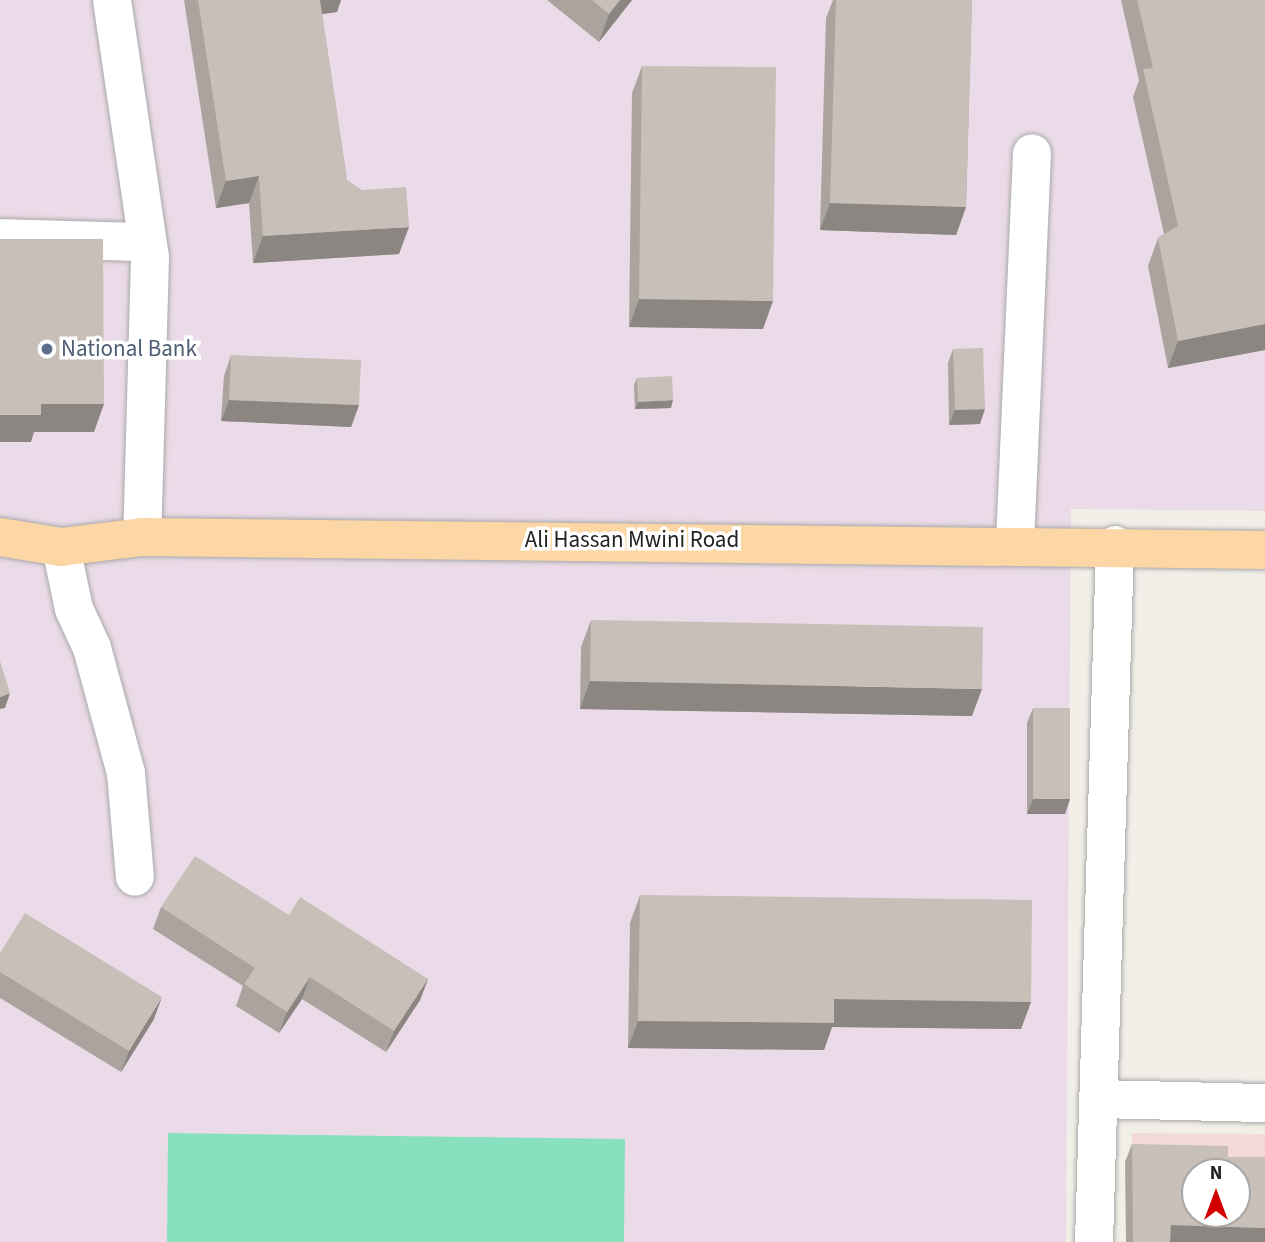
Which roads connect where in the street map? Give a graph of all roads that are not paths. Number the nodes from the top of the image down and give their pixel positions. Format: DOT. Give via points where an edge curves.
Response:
graph roads {
  1 [pos="112,0"];
  2 [pos="1032,153"];
  3 [pos="0,238"];
  4 [pos="147,242"];
  5 [pos="0,537"];
  6 [pos="142,537"];
  7 [pos="1016,542"];
  8 [pos="1115,545"];
  9 [pos="61,547"];
  10 [pos="1265,550"];
  11 [pos="135,877"];
  12 [pos="1098,1099"];
  13 [pos="1265,1103"];
  14 [pos="1094,1242"];
  1 -- 4 [label="street"];
  2 -- 7 [label="street"];
  3 -- 4 [label="street"];
  4 -- 6 [label="street"];
  5 -- 9 [label="main road, Ali Hassan Mwini Road"];
  6 -- 7 [label="main road, Ali Hassan Mwini Road"];
  6 -- 9 [label="main road, Ali Hassan Mwini Road"];
  7 -- 8 [label="main road, Ali Hassan Mwini Road"];
  8 -- 10 [label="main road, Ali Hassan Mwini Road"];
  8 -- 12 [label="street"];
  9 -- 11 [label="street" via="74,609 92,648 126,774"];
  12 -- 13 [label="street"];
  12 -- 14 [label="street"];
}
